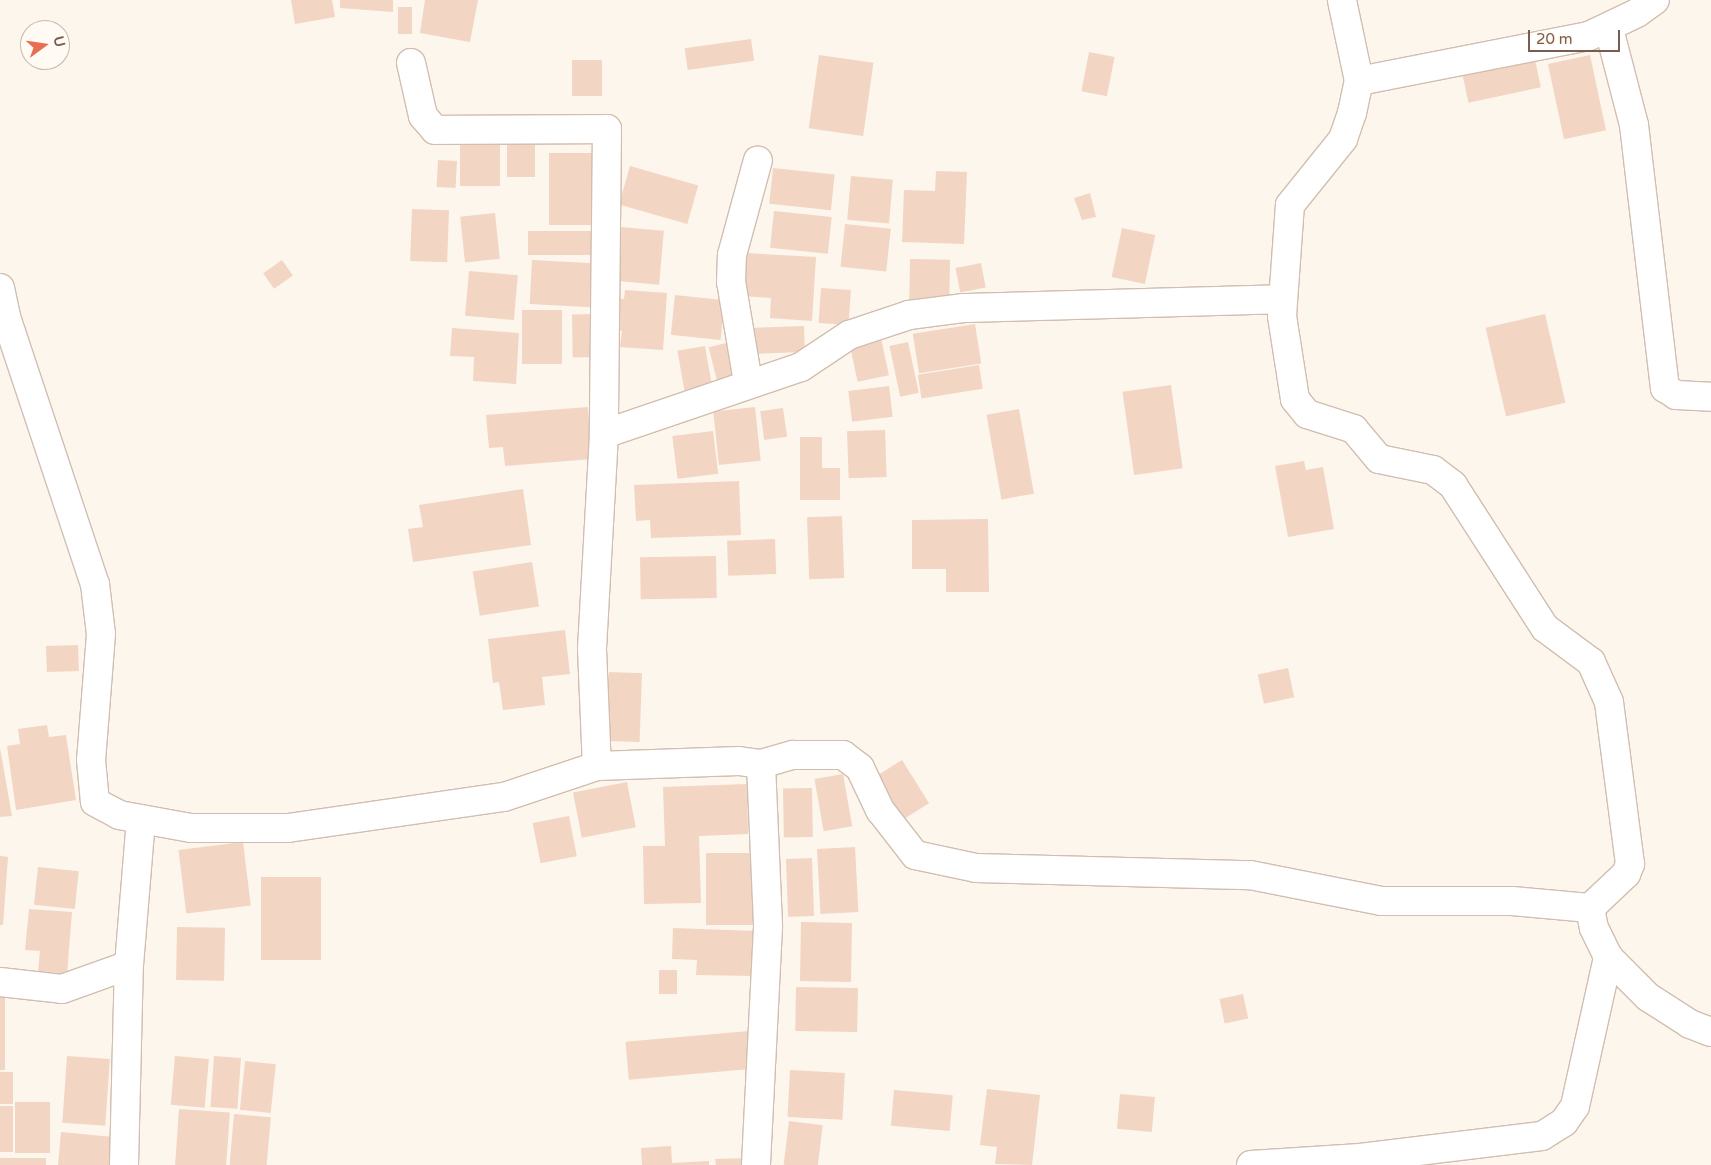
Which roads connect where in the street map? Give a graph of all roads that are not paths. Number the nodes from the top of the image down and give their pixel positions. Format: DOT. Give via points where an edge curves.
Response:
graph roads {
  1 [pos="1342,0"];
  2 [pos="1655,0"];
  3 [pos="1609,29"];
  4 [pos="411,64"];
  5 [pos="1359,81"];
  6 [pos="758,160"];
  7 [pos="0,288"];
  8 [pos="1283,299"];
  9 [pos="748,382"];
  10 [pos="1711,397"];
  11 [pos="604,434"];
  12 [pos="761,764"];
  13 [pos="597,766"];
  14 [pos="141,819"];
  15 [pos="1590,908"];
  16 [pos="1608,957"];
  17 [pos="129,966"];
  18 [pos="0,982"];
  19 [pos="1711,1032"];
  20 [pos="124,1165"];
  21 [pos="756,1165"];
  22 [pos="1251,1165"];
  1 -- 5 [label="street"];
  2 -- 3 [label="street"];
  3 -- 5 [label="street" via="1589,36"];
  3 -- 10 [label="street" via="1634,125 1665,388 1676,395"];
  4 -- 11 [label="street" via="423,116 435,130 607,129"];
  5 -- 8 [label="street" via="1343,139 1290,206"];
  6 -- 9 [label="street" via="732,255 731,282"];
  7 -- 14 [label="street" via="6,318 96,584 101,634 91,760 95,802 119,815"];
  8 -- 9 [label="street" via="963,308 909,315 849,336 801,367"];
  8 -- 15 [label="street" via="1282,316 1296,399 1301,408 1354,429 1379,459 1433,470 1453,485 1544,628 1584,655 1596,670 1609,702 1630,864 1626,874"];
  9 -- 11 [label="street"];
  11 -- 13 [label="street" via="592,649"];
  12 -- 13 [label="street" via="739,761"];
  12 -- 15 [label="street" via="793,755 843,755 860,768 880,810 915,855 976,868 1250,875 1381,901 1512,901"];
  12 -- 21 [label="street" via="768,927"];
  13 -- 14 [label="street" via="504,797 288,828 191,828"];
  14 -- 17 [label="street"];
  15 -- 16 [label="street" via="1594,928"];
  16 -- 19 [label="street" via="1648,997 1690,1024"];
  16 -- 22 [label="street" via="1575,1106 1564,1122 1542,1136 1360,1158"];
  17 -- 18 [label="street" via="62,988"];
  17 -- 20 [label="street"];
}
